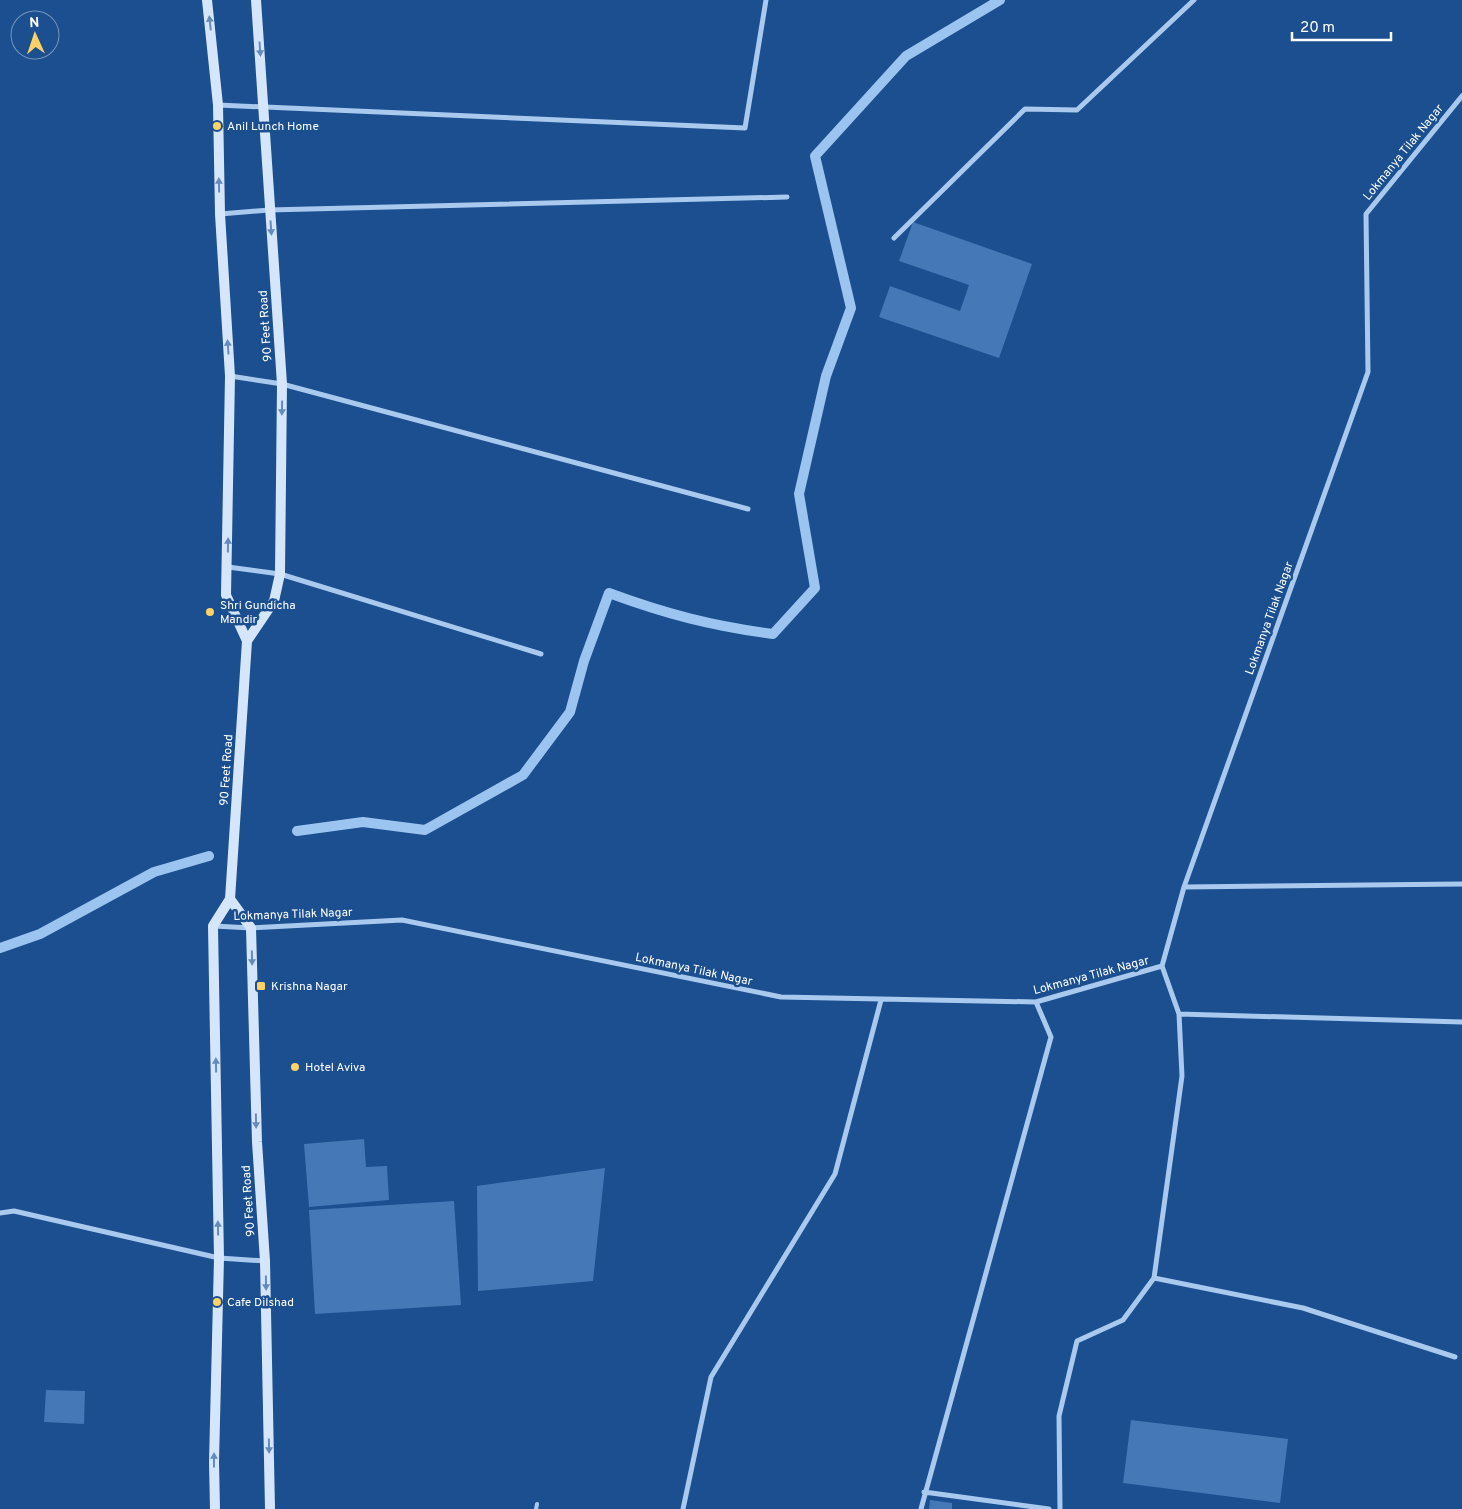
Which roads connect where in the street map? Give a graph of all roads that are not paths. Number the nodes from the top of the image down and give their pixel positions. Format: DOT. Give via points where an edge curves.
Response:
graph roads {
  1 [pos="208,0"];
  2 [pos="256,0"];
  3 [pos="766,0"];
  4 [pos="1194,0"];
  5 [pos="1462,96"];
  6 [pos="218,105"];
  7 [pos="264,106"];
  8 [pos="787,196"];
  9 [pos="270,210"];
  10 [pos="220,214"];
  11 [pos="894,238"];
  12 [pos="230,376"];
  13 [pos="282,384"];
  14 [pos="748,509"];
  15 [pos="228,567"];
  16 [pos="280,574"];
  17 [pos="247,642"];
  18 [pos="541,654"];
  19 [pos="1462,884"];
  20 [pos="1184,887"];
  21 [pos="230,899"];
  22 [pos="213,926"];
  23 [pos="251,928"];
  24 [pos="1162,966"];
  25 [pos="881,1000"];
  26 [pos="1036,1002"];
  27 [pos="1179,1014"];
  28 [pos="1462,1022"];
  29 [pos="0,1213"];
  30 [pos="219,1258"];
  31 [pos="265,1261"];
  32 [pos="1154,1278"];
  33 [pos="1455,1357"];
  34 [pos="924,1492"];
  35 [pos="215,1509"];
  36 [pos="270,1509"];
  37 [pos="682,1509"];
  38 [pos="921,1509"];
  39 [pos="1049,1509"];
  40 [pos="1060,1509"];
  6 -- 1 [label="street, 90 Feet Road, one-way"];
  2 -- 7 [label="street, 90 Feet Road, one-way"];
  3 -- 7 [label="street" via="744,128"];
  4 -- 11 [label="street" via="1077,110 1025,108"];
  5 -- 20 [label="street, Lokmanya Tilak Nagar" via="1366,214 1368,372"];
  6 -- 7 [label="street"];
  10 -- 6 [label="street, 90 Feet Road, one-way"];
  7 -- 9 [label="street, 90 Feet Road"];
  8 -- 9 [label="street"];
  9 -- 10 [label="street"];
  9 -- 13 [label="street, 90 Feet Road, one-way"];
  12 -- 10 [label="street, 90 Feet Road, one-way"];
  12 -- 13 [label="street"];
  15 -- 12 [label="street, 90 Feet Road, one-way"];
  13 -- 14 [label="street"];
  13 -- 16 [label="street, 90 Feet Road, one-way"];
  15 -- 16 [label="street"];
  15 -- 17 [label="street, 90 Feet Road" via="226,595"];
  16 -- 17 [label="street, 90 Feet Road" via="274,601"];
  16 -- 18 [label="street"];
  17 -- 21 [label="street, 90 Feet Road"];
  19 -- 20 [label="street"];
  20 -- 24 [label="street, Lokmanya Tilak Nagar"];
  21 -- 22 [label="street, 90 Feet Road"];
  21 -- 23 [label="street"];
  22 -- 23 [label="street, Lokmanya Tilak Nagar"];
  30 -- 22 [label="street, one-way"];
  23 -- 25 [label="street, Lokmanya Tilak Nagar" via="402,920 781,997"];
  23 -- 31 [label="street, 90 Feet Road, one-way" via="257,1142"];
  24 -- 26 [label="street, Lokmanya Tilak Nagar"];
  24 -- 27 [label="street"];
  25 -- 26 [label="street, Lokmanya Tilak Nagar"];
  25 -- 37 [label="street" via="835,1174 711,1377"];
  26 -- 34 [label="street" via="1051,1037"];
  27 -- 28 [label="street"];
  27 -- 32 [label="street" via="1182,1076"];
  29 -- 30 [label="street" via="14,1211"];
  30 -- 31 [label="street"];
  35 -- 30 [label="street, one-way"];
  31 -- 36 [label="street, 90 Feet Road, one-way"];
  32 -- 33 [label="street" via="1303,1308"];
  32 -- 40 [label="street" via="1123,1320 1077,1341 1059,1416"];
  34 -- 38 [label="street"];
  34 -- 39 [label="street"];
}
